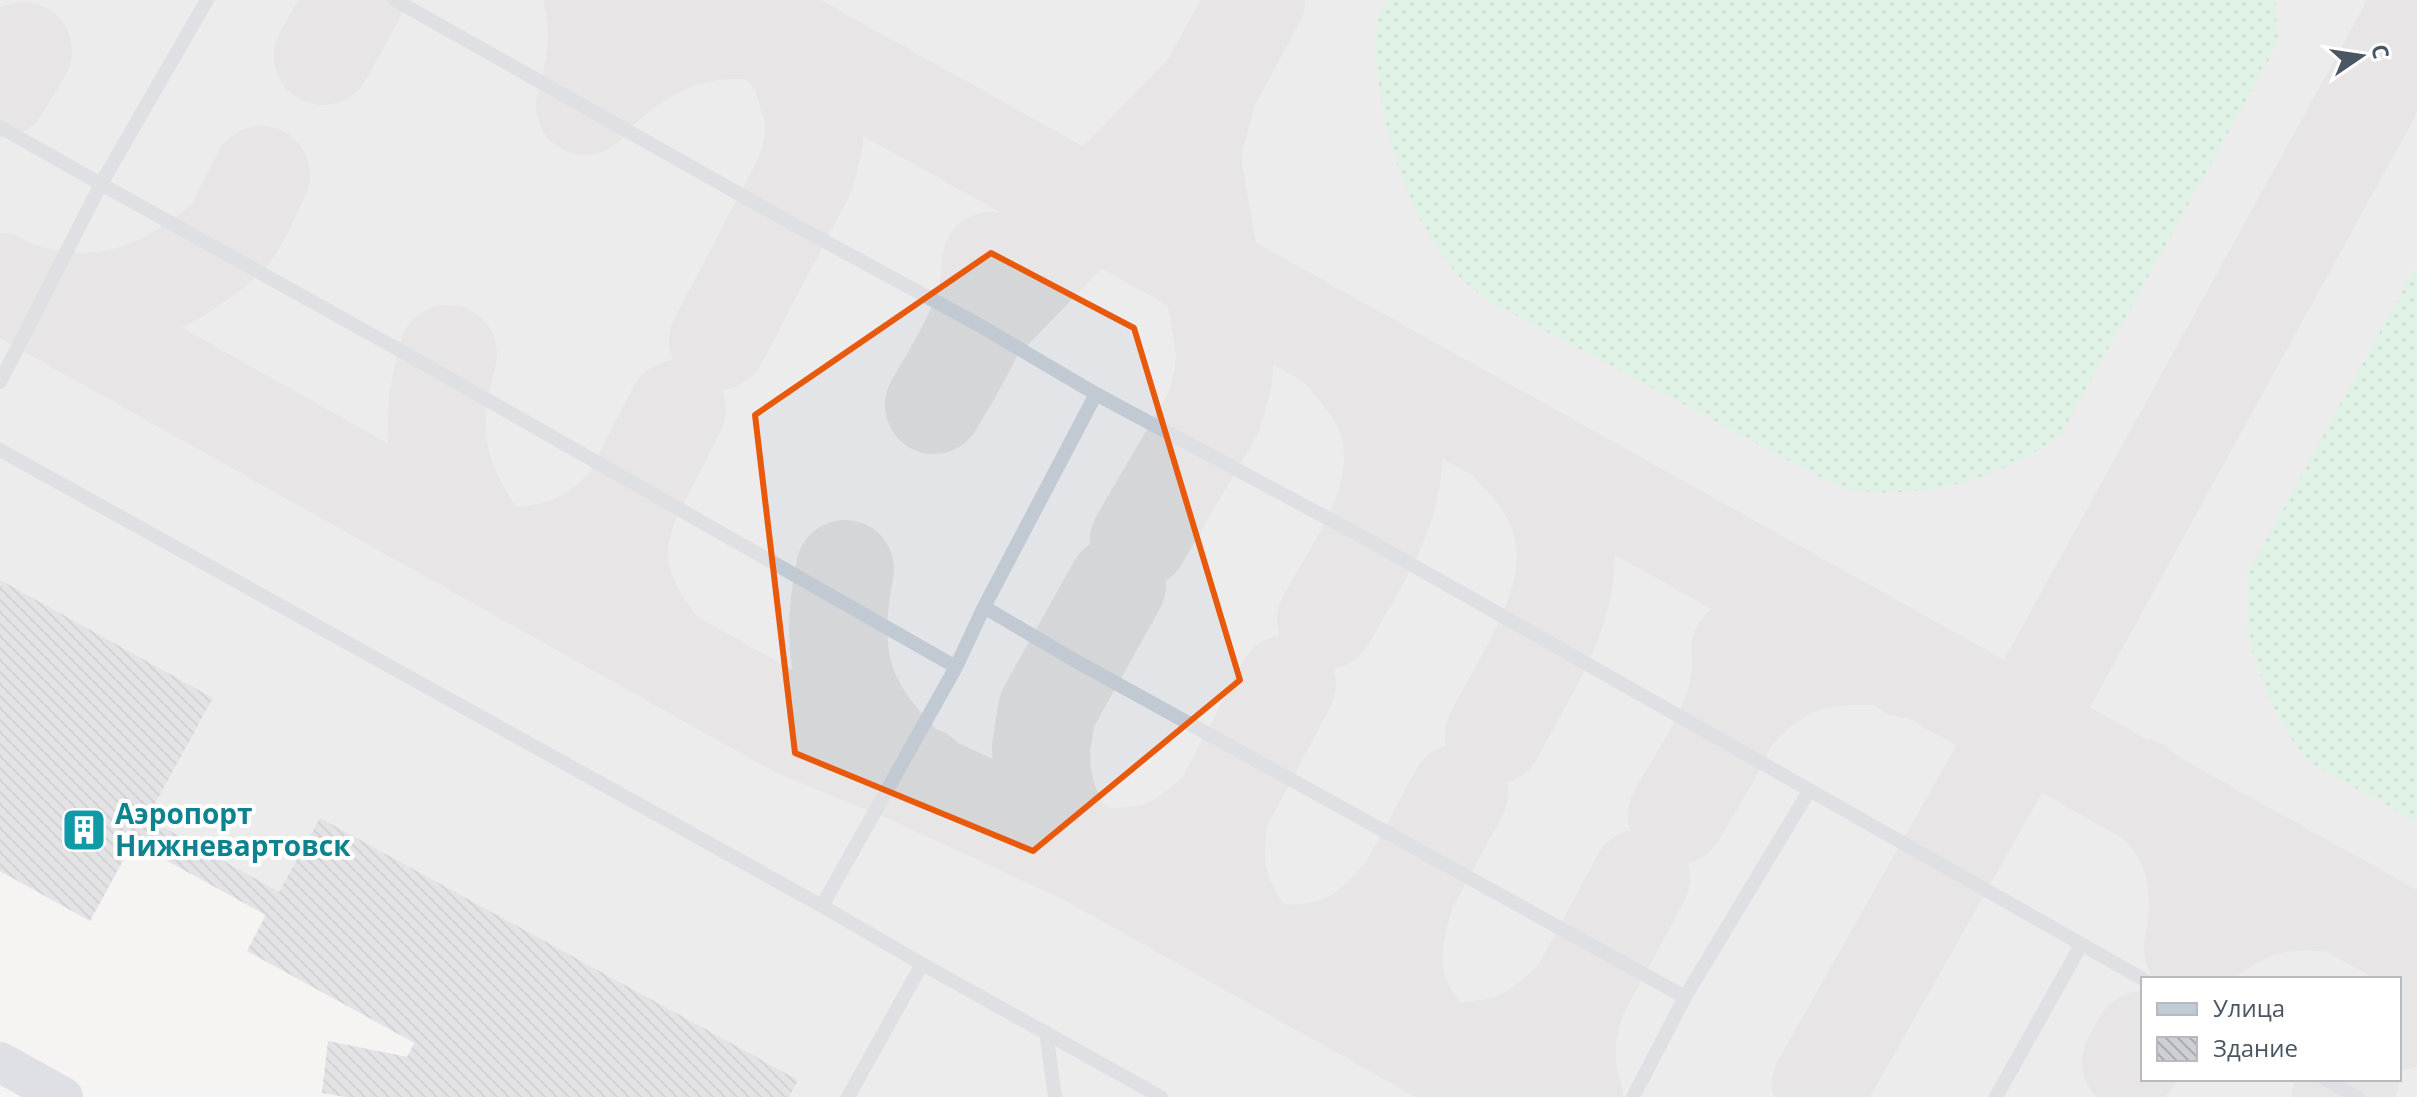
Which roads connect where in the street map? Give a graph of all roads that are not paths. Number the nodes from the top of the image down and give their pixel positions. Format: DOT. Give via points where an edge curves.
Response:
graph roads {
  1 [pos="207,0"];
  2 [pos="395,0"];
  3 [pos="0,127"];
  4 [pos="101,184"];
  5 [pos="0,382"];
  6 [pos="1096,394"];
  7 [pos="0,450"];
  8 [pos="984,607"];
  9 [pos="956,667"];
  10 [pos="1809,791"];
  11 [pos="822,906"];
  12 [pos="2081,945"];
  13 [pos="922,964"];
  14 [pos="2141,978"];
  15 [pos="1685,997"];
  16 [pos="1046,1032"];
  17 [pos="0,1062"];
  18 [pos="2329,1081"];
  19 [pos="63,1097"];
  20 [pos="848,1097"];
  21 [pos="1055,1097"];
  22 [pos="1161,1097"];
  23 [pos="1633,1097"];
  24 [pos="1996,1097"];
  25 [pos="2357,1097"];
  1 -- 4 [label="lane"];
  2 -- 6 [label="lane"];
  3 -- 4 [label="lane"];
  4 -- 5 [label="lane"];
  4 -- 9 [label="lane"];
  6 -- 8 [label="lane"];
  6 -- 10 [label="lane" via="1370,541"];
  7 -- 11 [label="lane"];
  8 -- 9 [label="lane"];
  8 -- 15 [label="lane"];
  9 -- 11 [label="lane"];
  10 -- 12 [label="lane"];
  10 -- 15 [label="lane"];
  11 -- 13 [label="lane"];
  12 -- 14 [label="lane"];
  12 -- 24 [label="lane"];
  13 -- 16 [label="lane"];
  13 -- 20 [label="lane"];
  15 -- 23 [label="lane"];
  16 -- 21 [label="lane"];
  16 -- 22 [label="lane"];
  17 -- 19 [label="main road"];
  18 -- 25 [label="lane"];
}
